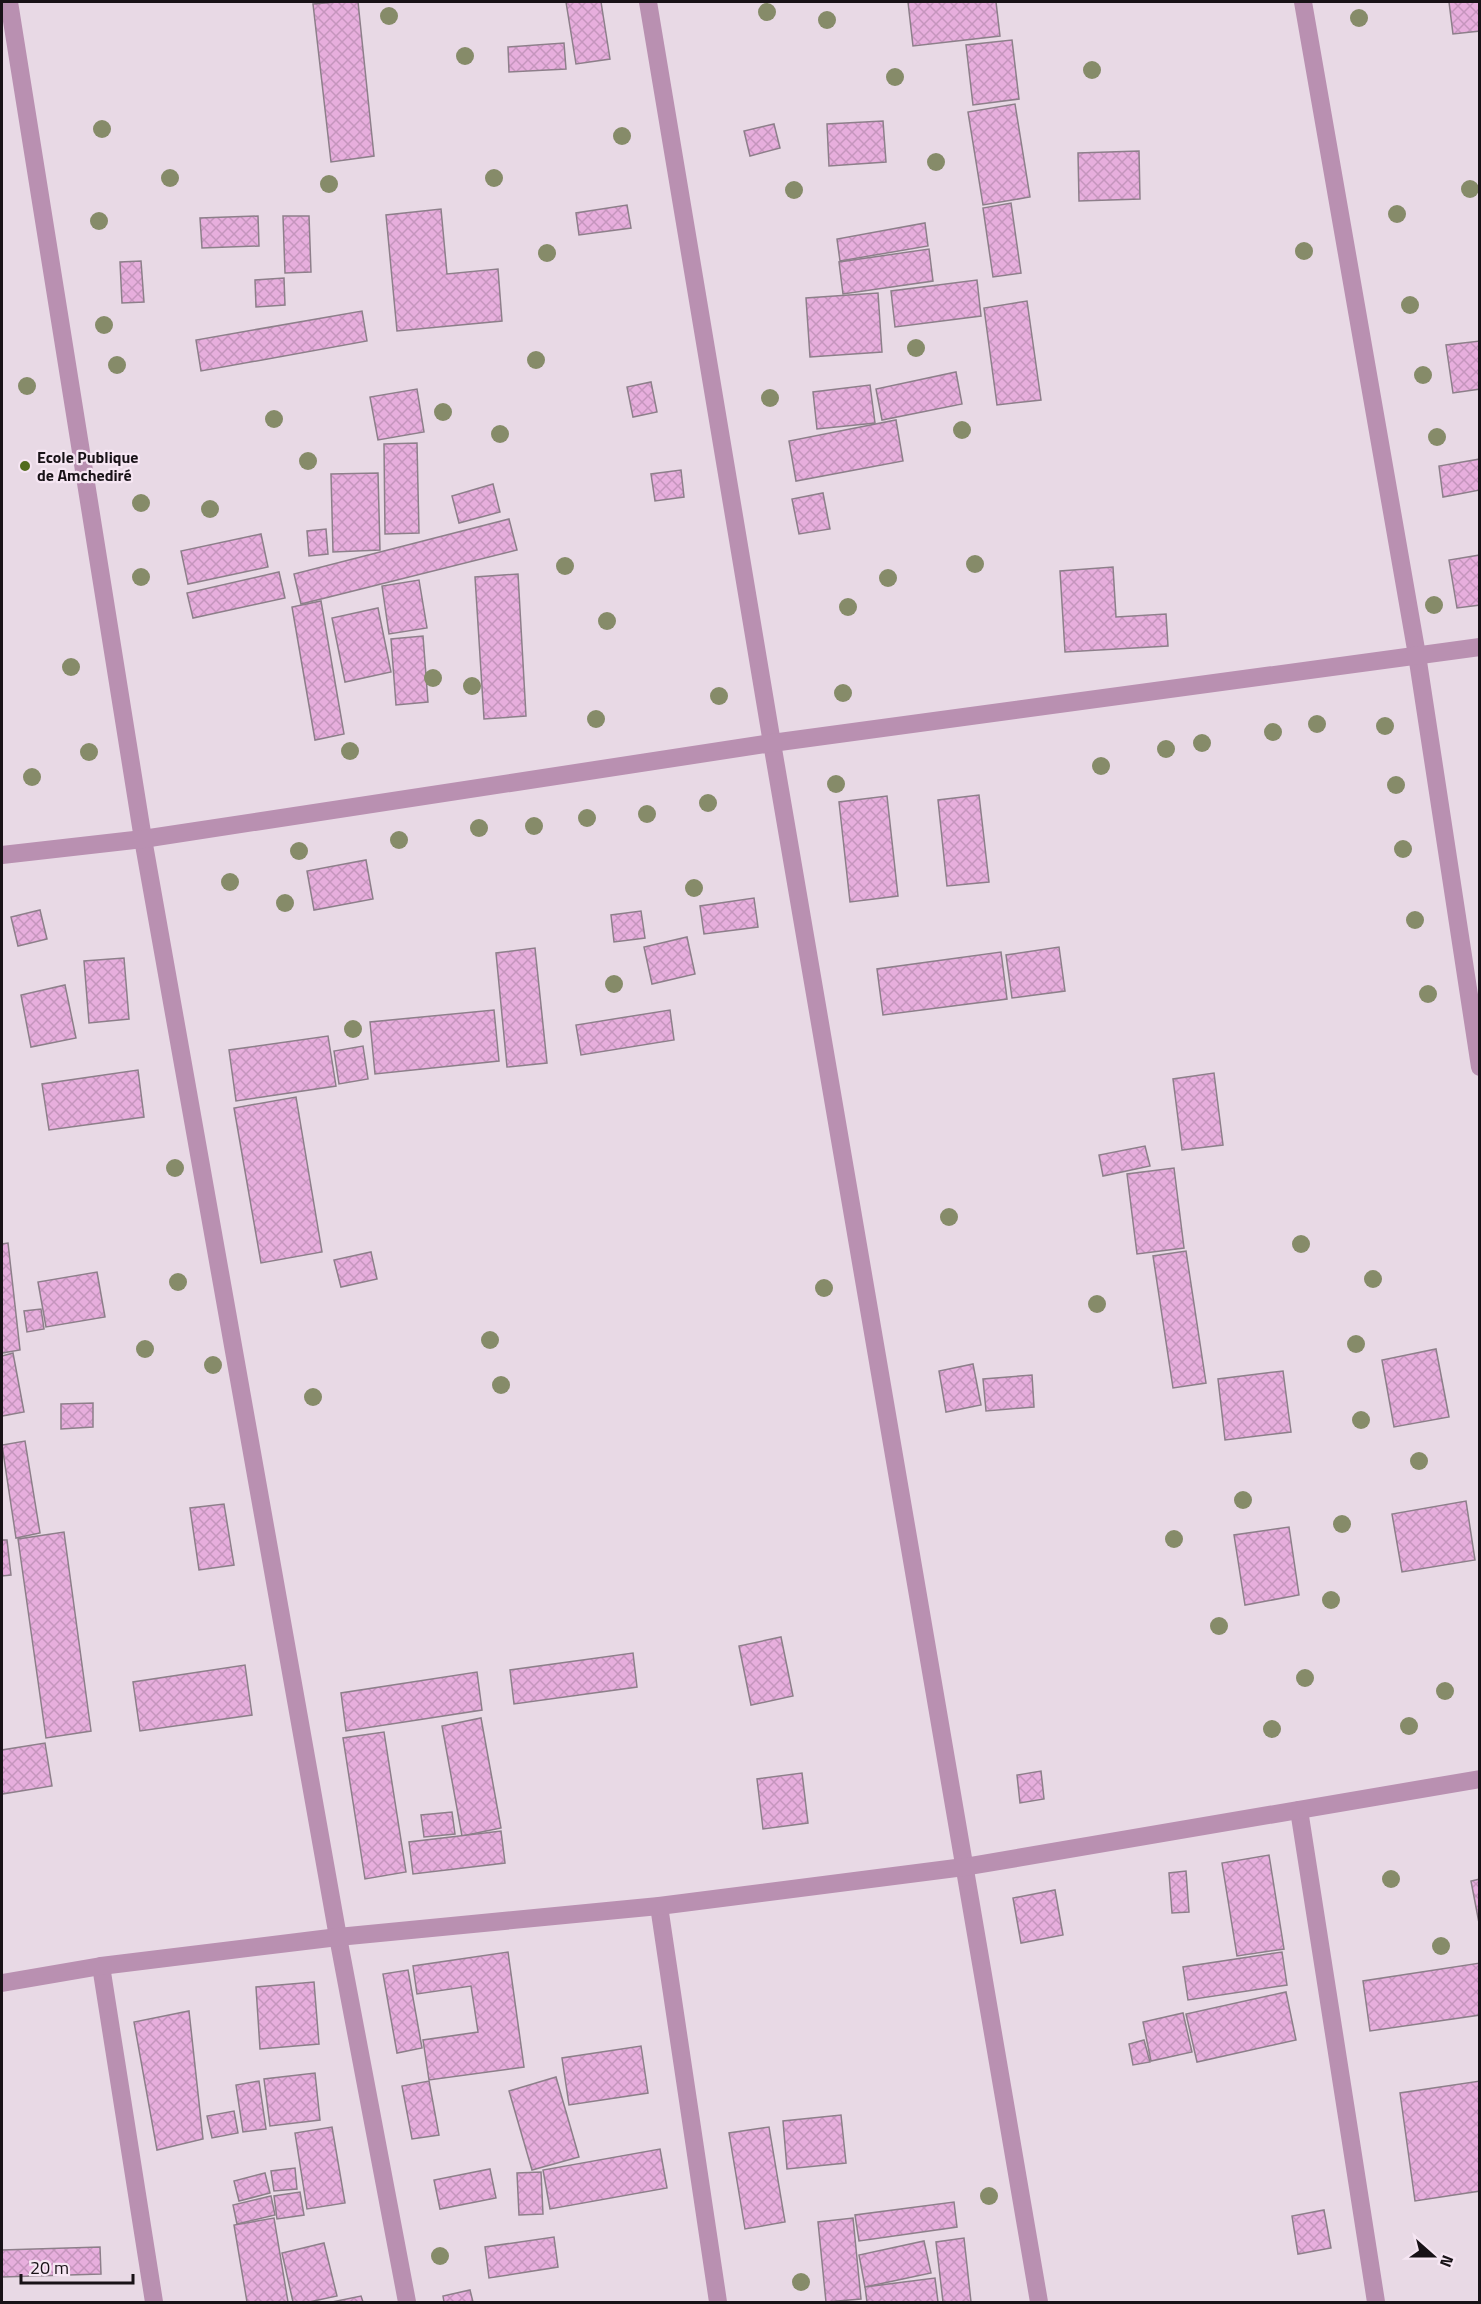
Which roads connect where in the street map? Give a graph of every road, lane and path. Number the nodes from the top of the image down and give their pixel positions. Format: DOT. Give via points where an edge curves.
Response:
graph roads {
  1 [pos="9,2"];
  2 [pos="648,2"];
  3 [pos="1303,2"];
  4 [pos="1479,647"];
  5 [pos="1416,655"];
  6 [pos="772,743"];
  7 [pos="143,838"];
  8 [pos="2,855"];
  9 [pos="1479,1067"];
  10 [pos="1479,1779"];
  11 [pos="1299,1810"];
  12 [pos="964,1867"];
  13 [pos="658,1906"];
  14 [pos="338,1937"];
  15 [pos="101,1966"];
  16 [pos="2,1983"];
  17 [pos="154,2302"];
  18 [pos="407,2302"];
  19 [pos="718,2302"];
  20 [pos="1039,2302"];
  21 [pos="1376,2302"];
  1 -- 7 [label="street"];
  2 -- 6 [label="street"];
  3 -- 5 [label="street"];
  4 -- 5 [label="street"];
  5 -- 6 [label="street"];
  5 -- 9 [label="street"];
  6 -- 7 [label="street"];
  6 -- 12 [label="street"];
  7 -- 8 [label="street"];
  7 -- 14 [label="street"];
  10 -- 11 [label="street"];
  11 -- 12 [label="street"];
  11 -- 21 [label="street"];
  12 -- 13 [label="street"];
  12 -- 20 [label="street"];
  13 -- 14 [label="street"];
  13 -- 19 [label="street"];
  14 -- 15 [label="street"];
  14 -- 18 [label="street"];
  15 -- 16 [label="street"];
  15 -- 17 [label="street"];
}
